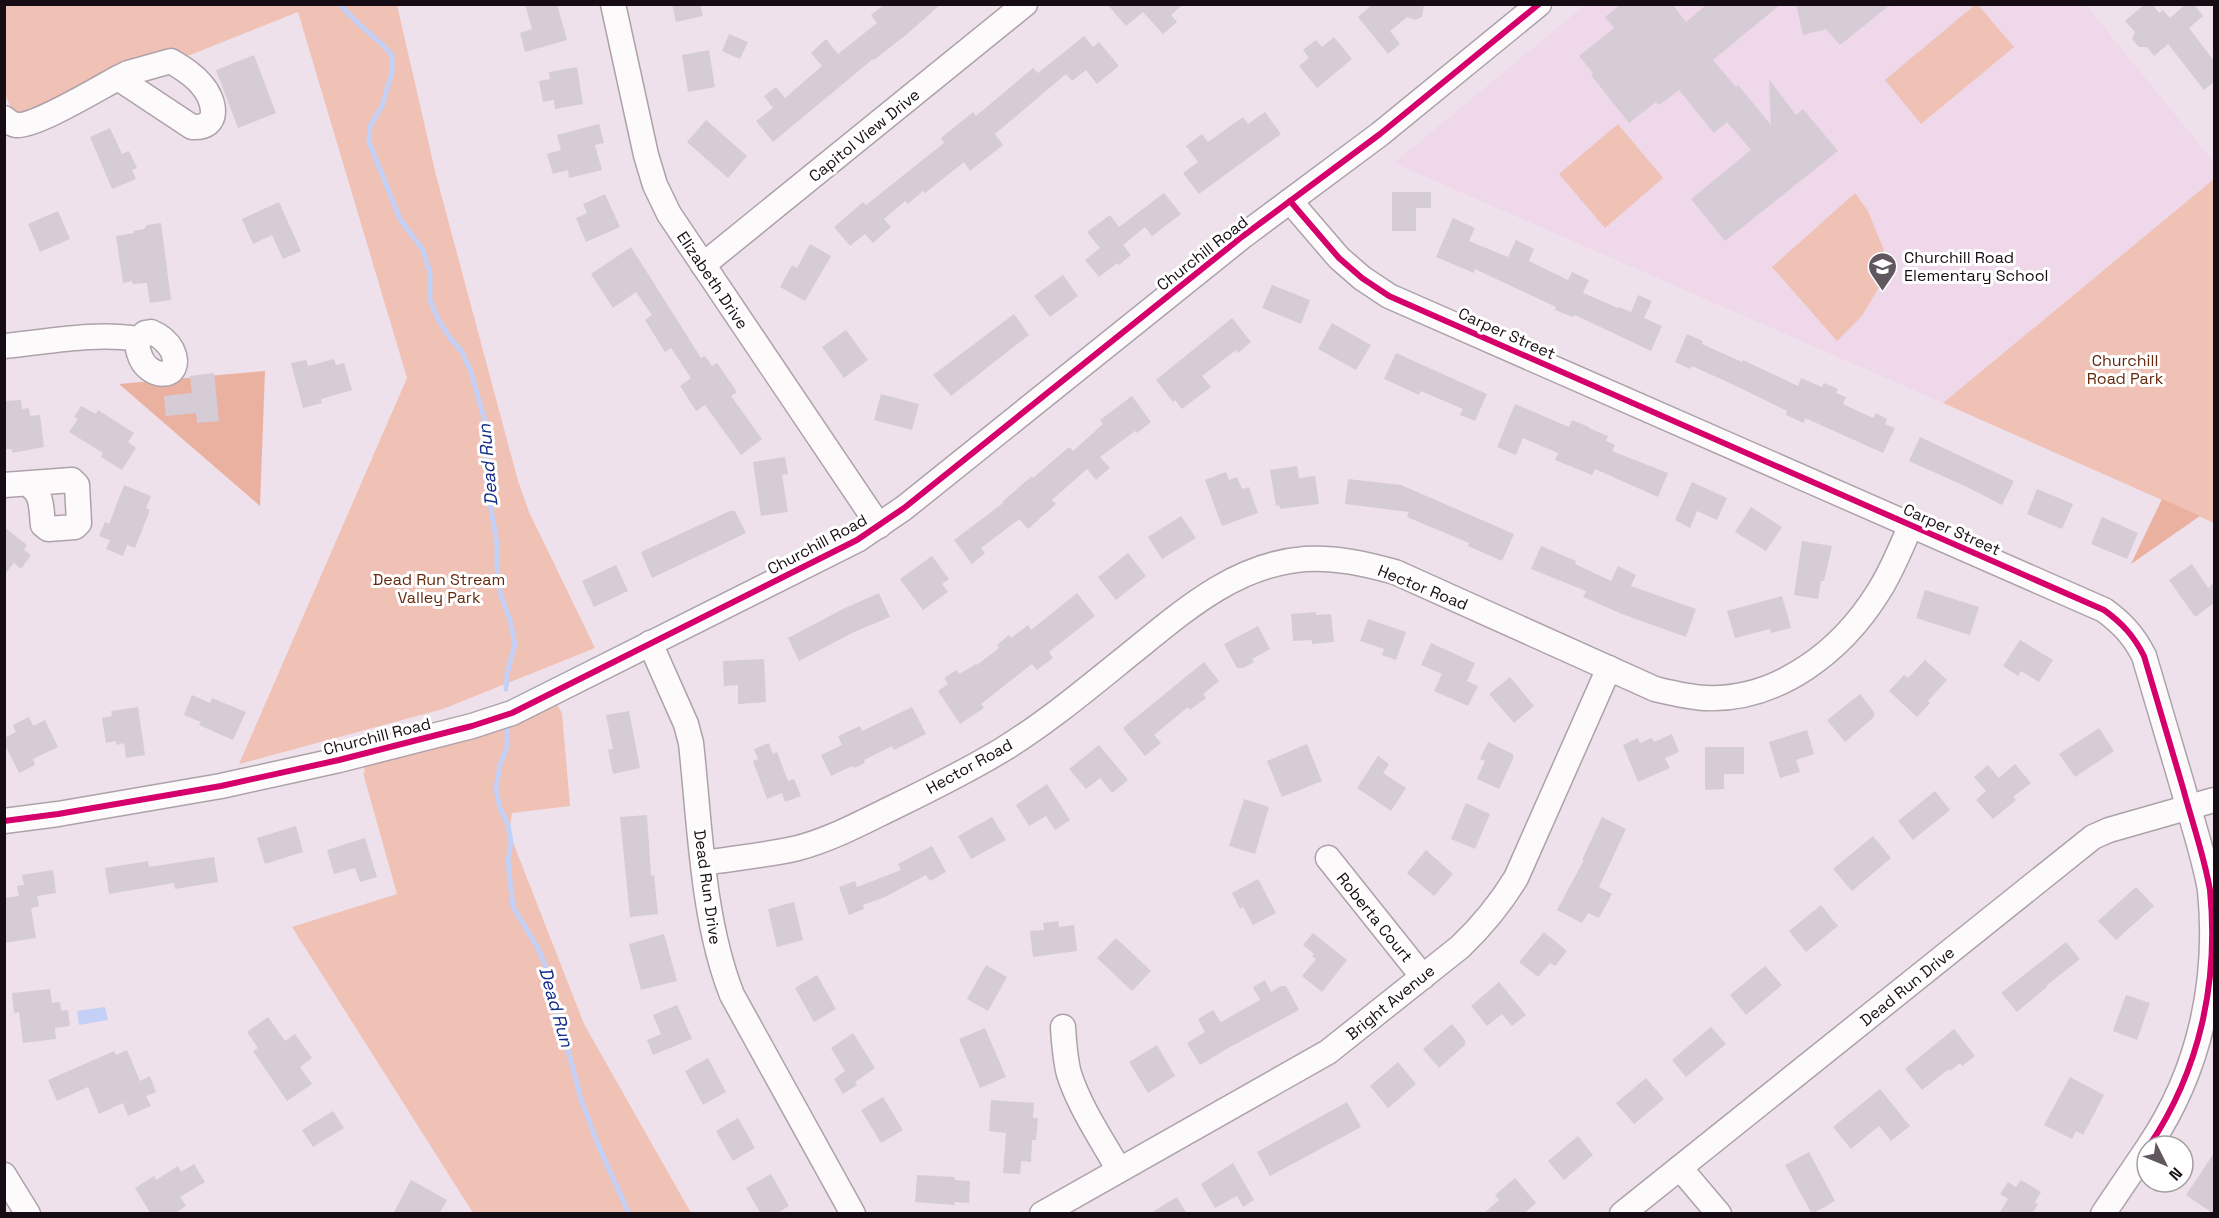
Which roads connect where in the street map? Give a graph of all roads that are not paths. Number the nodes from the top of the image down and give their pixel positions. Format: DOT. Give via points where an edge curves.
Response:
graph roads {
  1 [pos="613,4"];
  2 [pos="1025,4"];
  3 [pos="1539,4"];
  4 [pos="118,78"];
  5 [pos="4,118"];
  6 [pos="1290,201"];
  7 [pos="703,265"];
  8 [pos="138,339"];
  9 [pos="4,346"];
  10 [pos="1911,525"];
  11 [pos="879,526"];
  12 [pos="650,643"];
  13 [pos="1609,668"];
  14 [pos="2214,800"];
  15 [pos="2188,807"];
  16 [pos="4,821"];
  17 [pos="1328,858"];
  18 [pos="704,863"];
  19 [pos="1423,977"];
  20 [pos="1063,1028"];
  21 [pos="2157,1134"];
  22 [pos="2135,1166"];
  23 [pos="1680,1168"];
  24 [pos="1119,1170"];
  25 [pos="4,1175"];
  26 [pos="28,1214"];
  27 [pos="853,1214"];
  28 [pos="1042,1214"];
  29 [pos="1622,1214"];
  30 [pos="1719,1214"];
  31 [pos="2103,1214"];
  1 -- 7 [label="street, Elizabeth Drive" via="655,185"];
  2 -- 7 [label="street, Capitol View Drive"];
  3 -- 6 [label="street, Churchill Road" via="1389,127"];
  4 -- 5 [label="street" via="32,121 18,125"];
  6 -- 10 [label="street, Carper Street" via="1339,258 1389,296"];
  6 -- 11 [label="street, Churchill Road"];
  7 -- 11 [label="street, Elizabeth Drive"];
  8 -- 9 [label="street" via="121,336"];
  10 -- 13 [label="street, Hector Road" via="1880,590 1861,618 1811,665 1781,683 1736,696 1706,698 1655,689"];
  10 -- 15 [label="street, Carper Street" via="2104,610 2121,622 2144,656"];
  11 -- 12 [label="street, Churchill Road"];
  12 -- 16 [label="street, Churchill Road" via="512,713 472,726 221,786"];
  12 -- 18 [label="street, Dead Run Drive" via="691,743"];
  13 -- 18 [label="street, Hector Road" via="1395,572 1334,560 1305,559 1273,565 1243,575 1188,607 1051,717 959,775 833,836 799,848"];
  13 -- 19 [label="street, Bright Avenue" via="1516,878 1480,927"];
  14 -- 15 [label="street, Dead Run Drive"];
  15 -- 21 [label="street, Carper Street" via="2212,907 2214,961 2202,1035 2190,1070"];
  15 -- 23 [label="street, Dead Run Drive" via="2093,837"];
  17 -- 19 [label="street, Roberta Court"];
  18 -- 27 [label="street, Dead Run Drive" via="712,933 732,995"];
  19 -- 24 [label="street, Bright Avenue" via="1328,1052"];
  20 -- 24 [label="street" via="1070,1075"];
  22 -- 31 [label="street, Carper Street"];
  23 -- 29 [label="street, Dead Run Drive"];
  23 -- 30 [label="street"];
  24 -- 28 [label="street, Bright Avenue"];
  25 -- 26 [label="street"];
}
